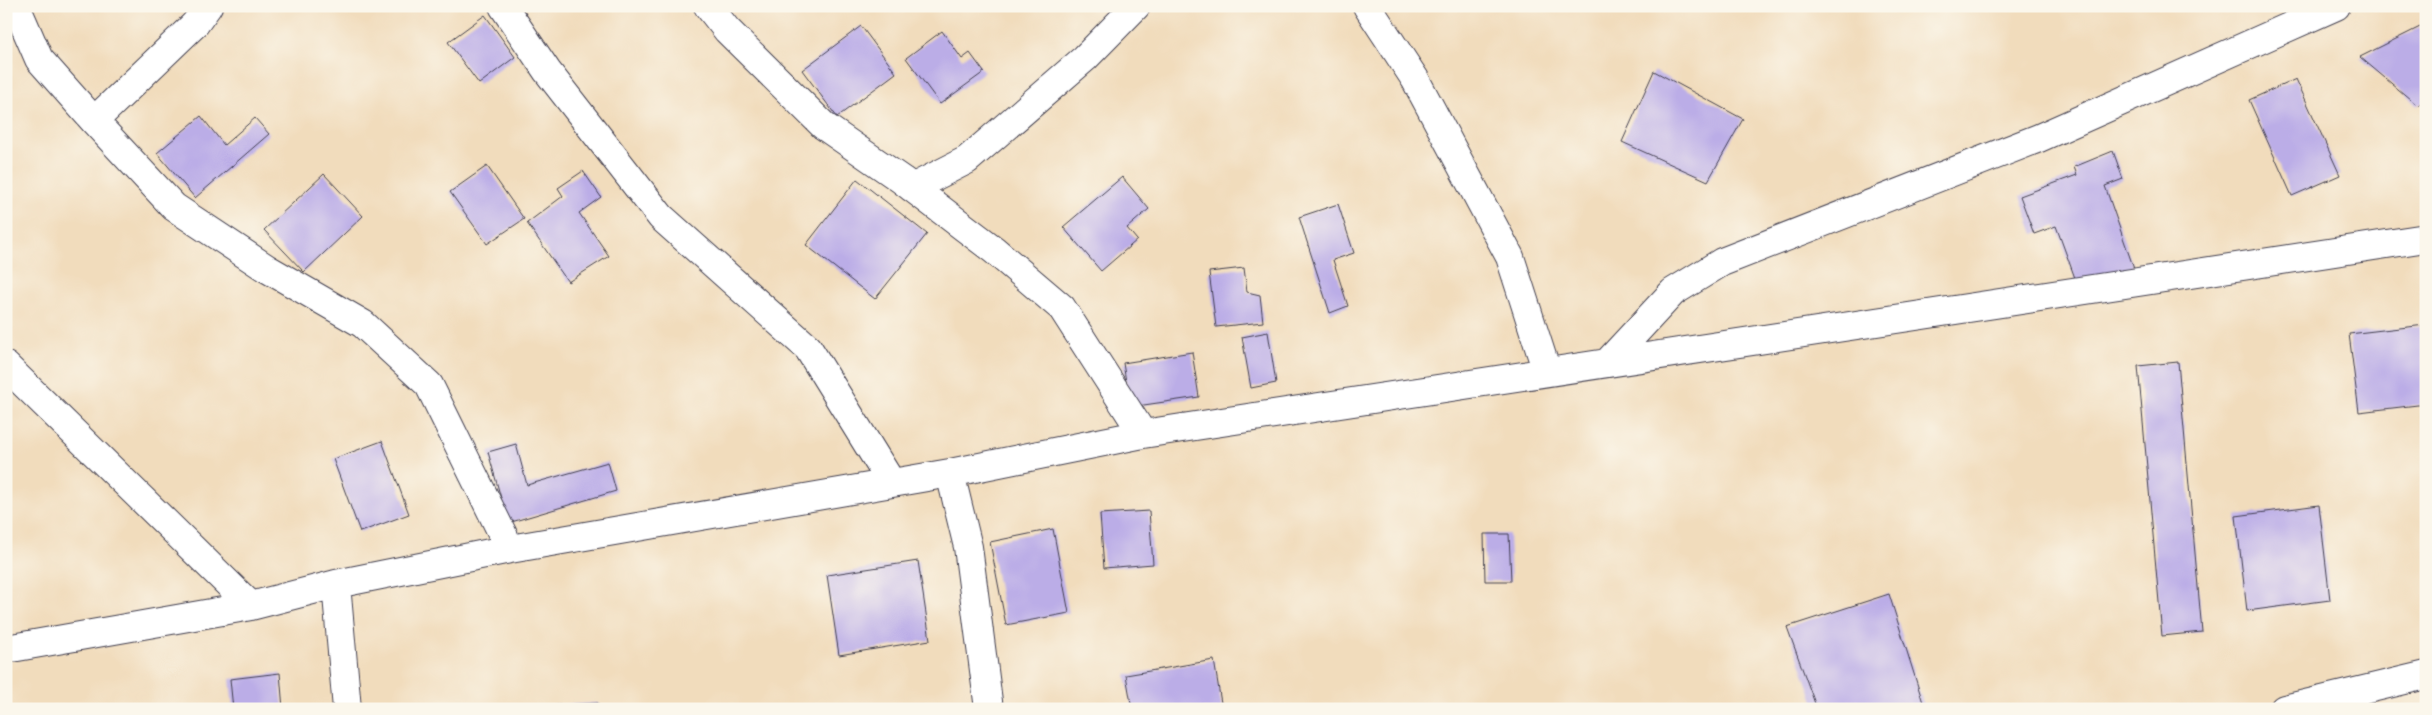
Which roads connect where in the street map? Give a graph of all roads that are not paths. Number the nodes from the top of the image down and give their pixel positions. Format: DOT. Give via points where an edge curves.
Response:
graph roads {
  1 [pos="16,6"];
  2 [pos="208,6"];
  3 [pos="503,6"];
  4 [pos="708,6"];
  5 [pos="1136,6"];
  6 [pos="1367,6"];
  7 [pos="2336,6"];
  8 [pos="94,121"];
  9 [pos="912,188"];
  10 [pos="2426,238"];
  11 [pos="1607,363"];
  12 [pos="6,366"];
  13 [pos="1547,372"];
  14 [pos="1143,434"];
  15 [pos="950,474"];
  16 [pos="891,482"];
  17 [pos="510,549"];
  18 [pos="336,584"];
  19 [pos="251,606"];
  20 [pos="6,649"];
  21 [pos="2426,675"];
  22 [pos="347,709"];
  23 [pos="989,709"];
  24 [pos="2284,709"];
  1 -- 8 [label="street" via="39,59"];
  2 -- 8 [label="street" via="194,24"];
  3 -- 16 [label="street" via="547,71 661,216 808,348"];
  4 -- 9 [label="street" via="824,126"];
  5 -- 9 [label="street" via="1085,58 967,160"];
  6 -- 13 [label="street" via="1415,79 1510,257"];
  7 -- 11 [label="street" via="2039,138 1722,262 1672,292"];
  8 -- 17 [label="street" via="174,207 266,268 363,324 429,385"];
  9 -- 14 [label="street" via="994,250 1062,308"];
  10 -- 11 [label="street"];
  11 -- 13 [label="street"];
  12 -- 19 [label="street"];
  13 -- 14 [label="street"];
  14 -- 15 [label="street"];
  15 -- 16 [label="street"];
  15 -- 23 [label="street" via="968,547"];
  16 -- 17 [label="street"];
  17 -- 18 [label="street"];
  18 -- 19 [label="street"];
  18 -- 22 [label="street"];
  19 -- 20 [label="street"];
  21 -- 24 [label="street"];
}
